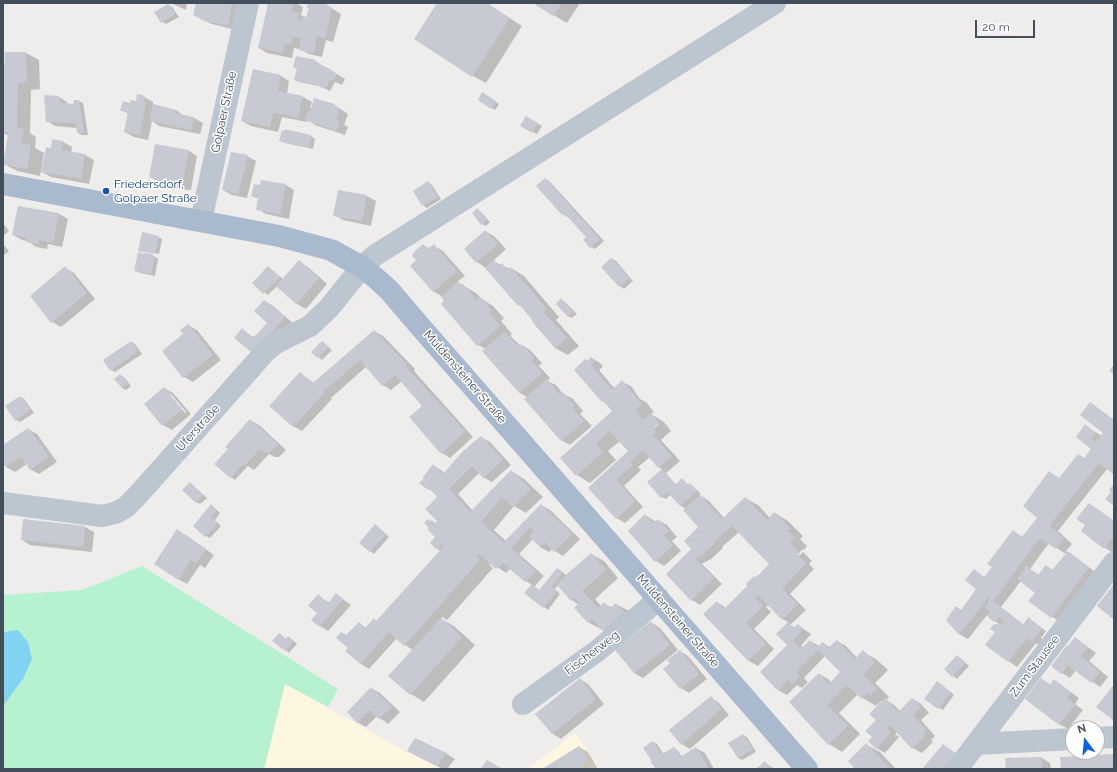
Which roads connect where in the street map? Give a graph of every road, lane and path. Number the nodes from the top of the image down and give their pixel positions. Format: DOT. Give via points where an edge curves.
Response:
graph roads {
  1 [pos="248,3"];
  2 [pos="775,3"];
  3 [pos="3,184"];
  4 [pos="201,221"];
  5 [pos="362,267"];
  6 [pos="3,503"];
  7 [pos="1114,563"];
  8 [pos="660,599"];
  9 [pos="523,704"];
  10 [pos="1065,739"];
  11 [pos="976,744"];
  12 [pos="807,769"];
  13 [pos="957,769"];
  1 -- 4 [label="street, Golpaer Straße"];
  2 -- 5 [label="street, Uferstraße" via="456,203 374,256"];
  3 -- 4 [label="main road, Muldensteiner Straße"];
  4 -- 5 [label="main road, Muldensteiner Straße" via="308,243 331,250"];
  5 -- 6 [label="street, Uferstraße" via="310,326 276,343 266,351 126,507 116,513 102,516"];
  5 -- 8 [label="main road, Muldensteiner Straße" via="389,290"];
  7 -- 11 [label="street, Zum Stausee"];
  8 -- 9 [label="street, Fischerweg" via="597,651"];
  8 -- 12 [label="main road, Muldensteiner Straße"];
  10 -- 11 [label="street"];
  11 -- 13 [label="street, Zum Stausee"];
}
